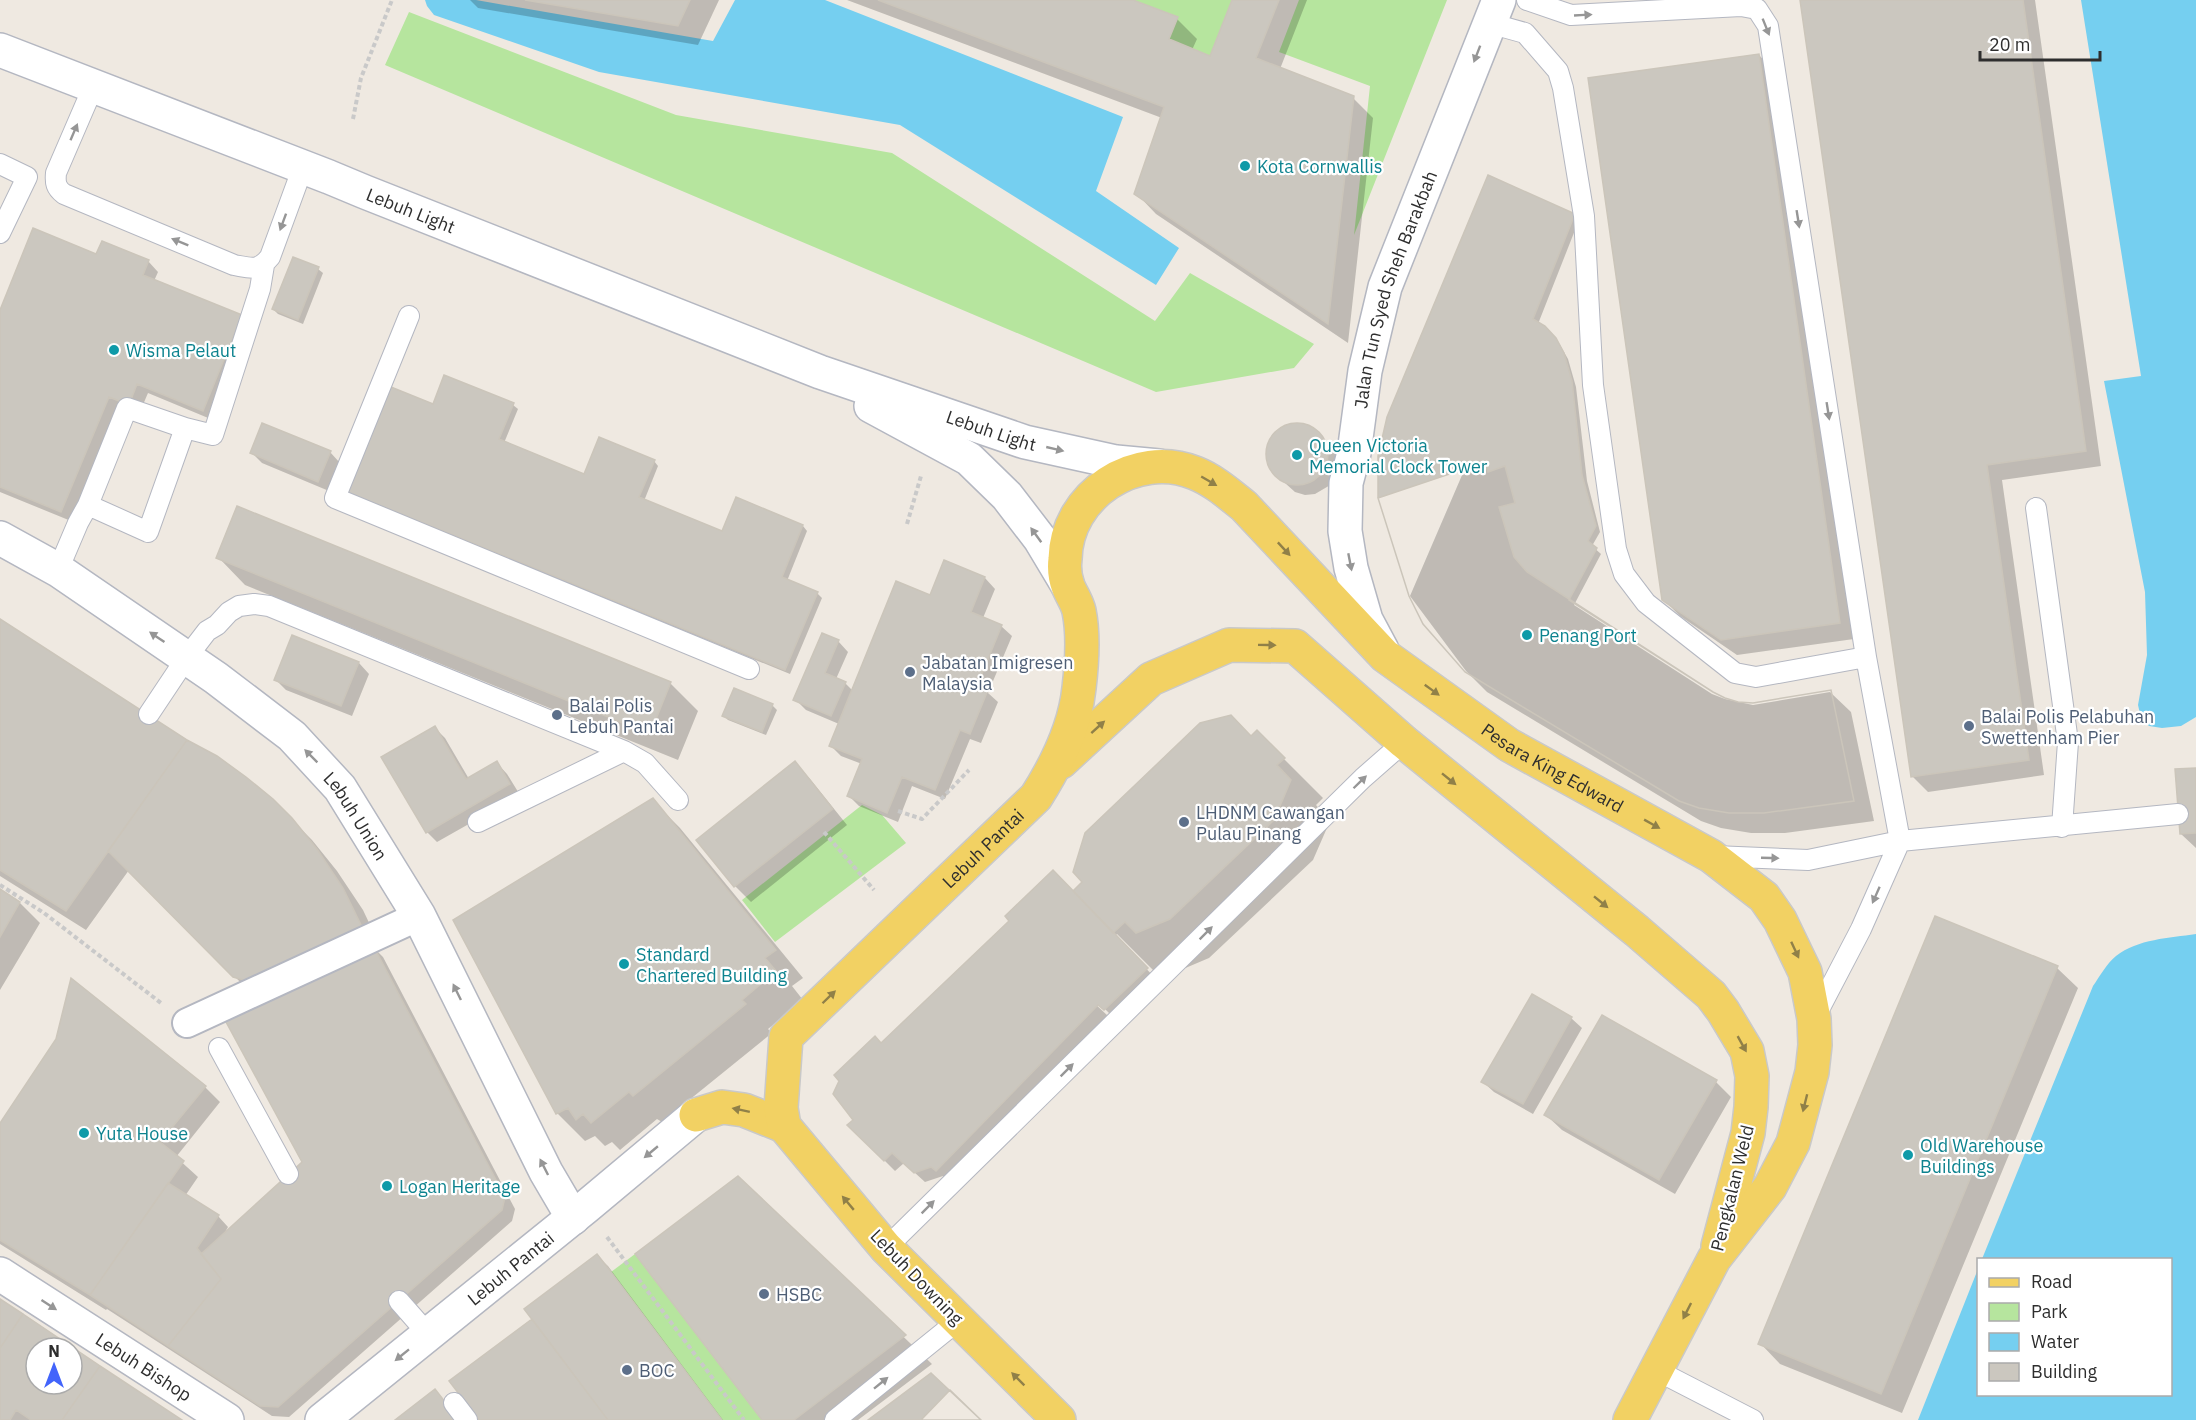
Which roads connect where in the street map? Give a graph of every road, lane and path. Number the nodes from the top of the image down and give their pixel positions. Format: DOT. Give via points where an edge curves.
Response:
graph roads {
  1 [pos="392,0"];
  2 [pos="1527,0"];
  3 [pos="1494,11"];
  4 [pos="0,50"];
  5 [pos="94,85"];
  6 [pos="353,119"];
  7 [pos="0,164"];
  8 [pos="303,167"];
  9 [pos="0,232"];
  10 [pos="264,265"];
  11 [pos="409,316"];
  12 [pos="820,372"];
  13 [pos="185,428"];
  14 [pos="1168,466"];
  15 [pos="921,475"];
  16 [pos="88,506"];
  17 [pos="2036,508"];
  18 [pos="907,524"];
  19 [pos="0,538"];
  20 [pos="58,570"];
  21 [pos="1073,597"];
  22 [pos="1385,656"];
  23 [pos="187,657"];
  24 [pos="1866,657"];
  25 [pos="749,669"];
  26 [pos="149,714"];
  27 [pos="1404,742"];
  28 [pos="624,752"];
  29 [pos="1055,767"];
  30 [pos="969,770"];
  31 [pos="678,800"];
  32 [pos="898,811"];
  33 [pos="2178,814"];
  34 [pos="478,822"];
  35 [pos="2062,827"];
  36 [pos="824,832"];
  37 [pos="1900,841"];
  38 [pos="1711,856"];
  39 [pos="0,885"];
  40 [pos="874,890"];
  41 [pos="419,916"];
  42 [pos="187,1023"];
  43 [pos="1815,1032"];
  44 [pos="219,1048"];
  45 [pos="696,1115"];
  46 [pos="784,1126"];
  47 [pos="288,1174"];
  48 [pos="579,1212"];
  49 [pos="886,1248"];
  50 [pos="1714,1259"];
  51 [pos="0,1274"];
  52 [pos="399,1301"];
  53 [pos="959,1320"];
  54 [pos="428,1334"];
  55 [pos="1656,1370"];
  56 [pos="454,1403"];
  57 [pos="227,1420"];
  58 [pos="321,1420"];
  59 [pos="467,1420"];
  60 [pos="744,1420"];
  61 [pos="835,1420"];
  62 [pos="1059,1420"];
  63 [pos="1630,1420"];
  64 [pos="1753,1420"];
  1 -- 6 [label="path" via="361,78"];
  2 -- 24 [label="lane, one-way" via="1571,15 1741,6 1757,9 1768,26"];
  3 -- 22 [label="street, Jalan Tun Syed Sheh Barakbah, one-way" via="1385,287 1365,372 1346,483 1345,531 1351,568 1366,620"];
  3 -- 24 [label="lane" via="1524,33 1558,71 1563,88 1584,216 1593,385 1616,549 1624,574 1646,603 1735,673 1756,676"];
  4 -- 5 [label="street, Lebuh Light"];
  5 -- 8 [label="street, Lebuh Light"];
  10 -- 5 [label="lane, one-way" via="256,269 234,265 58,189 56,173"];
  7 -- 9 [label="lane" via="27,177"];
  8 -- 10 [label="lane, one-way"];
  8 -- 12 [label="street, Lebuh Light"];
  10 -- 13 [label="lane" via="260,289 213,435"];
  11 -- 25 [label="lane" via="336,498"];
  12 -- 14 [label="street, Lebuh Light, one-way" via="1025,442 1116,462"];
  21 -- 12 [label="street, Lebuh Light, one-way" via="1040,539 969,459 868,405"];
  13 -- 16 [label="lane" via="127,408"];
  13 -- 16 [label="lane" via="148,532"];
  14 -- 21 [label="main road, Lebuh Pantai" via="1142,468 1118,476 1096,490 1080,510 1069,533 1065,558"];
  14 -- 22 [label="main road, Pesara King Edward, one-way" via="1195,473 1244,506"];
  15 -- 18 [label="path"];
  16 -- 20 [label="lane"];
  17 -- 35 [label="lane" via="2068,742"];
  19 -- 20 [label="street, Lebuh Union"];
  23 -- 20 [label="street, Lebuh Union, one-way"];
  21 -- 29 [label="main road, Lebuh Pantai" via="1082,650 1079,690 1070,729"];
  22 -- 38 [label="main road, Pesara King Edward, one-way" via="1509,745"];
  23 -- 26 [label="lane"];
  23 -- 28 [label="lane" via="207,631 229,612 239,606 269,606"];
  41 -- 23 [label="street, Lebuh Union, one-way" via="340,788 319,764 292,736"];
  24 -- 37 [label="lane"];
  29 -- 27 [label="main road, one-way" via="1151,679 1229,645 1295,646"];
  49 -- 27 [label="lane, one-way"];
  27 -- 50 [label="main road, Pengkalan Weld, one-way" via="1637,931 1711,995 1723,1011 1746,1051 1752,1076 1749,1133"];
  28 -- 31 [label="lane" via="645,764"];
  28 -- 34 [label="lane"];
  46 -- 29 [label="main road, Lebuh Pantai, one-way" via="781,1108 786,1037 1036,797"];
  30 -- 32 [label="path" via="922,819"];
  33 -- 35 [label="lane"];
  35 -- 37 [label="lane"];
  36 -- 40 [label="path"];
  38 -- 37 [label="lane, one-way" via="1808,860"];
  37 -- 43 [label="lane, one-way"];
  38 -- 43 [label="main road, Pesara King Edward, one-way" via="1764,897 1780,920 1805,972"];
  39 -- 42 [label="path" via="44,913"];
  41 -- 42 [label="street"];
  48 -- 41 [label="street, Lebuh Union, one-way" via="546,1172"];
  43 -- 50 [label="main road, Pengkalan Weld, one-way" via="1812,1072 1793,1143 1770,1187"];
  44 -- 47 [label="lane"];
  46 -- 45 [label="main road, Lebuh Downing, one-way" via="744,1110 722,1107"];
  45 -- 48 [label="street, Lebuh Pantai, one-way"];
  49 -- 46 [label="main road, Lebuh Downing, one-way"];
  48 -- 54 [label="street, Lebuh Pantai"];
  48 -- 60 [label="path"];
  49 -- 53 [label="main road, Lebuh Downing"];
  50 -- 55 [label="main road, one-way"];
  51 -- 57 [label="street, Lebuh Bishop, one-way"];
  52 -- 54 [label="lane"];
  61 -- 53 [label="lane, one-way"];
  62 -- 53 [label="main road, Lebuh Downing, one-way"];
  54 -- 58 [label="street, Lebuh Pantai, one-way"];
  55 -- 63 [label="main road"];
  55 -- 64 [label="lane"];
  56 -- 59 [label="lane"];
}
